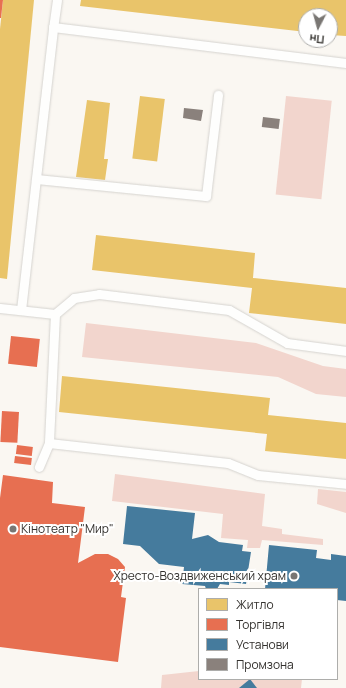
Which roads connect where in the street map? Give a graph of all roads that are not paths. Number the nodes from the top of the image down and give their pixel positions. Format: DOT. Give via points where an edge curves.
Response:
graph roads {
  1 [pos="56,0"];
  2 [pos="54,27"];
  3 [pos="346,63"];
  4 [pos="218,95"];
  5 [pos="36,179"];
  6 [pos="0,308"];
  7 [pos="21,310"];
  8 [pos="55,314"];
  9 [pos="346,351"];
  10 [pos="49,443"];
  11 [pos="38,467"];
  12 [pos="346,484"];
  1 -- 2 [label="lane"];
  2 -- 3 [label="lane"];
  2 -- 5 [label="lane"];
  4 -- 5 [label="lane" via="206,196"];
  5 -- 7 [label="lane"];
  6 -- 7 [label="lane"];
  7 -- 8 [label="lane"];
  8 -- 9 [label="lane" via="74,298 99,294 229,310 287,343"];
  8 -- 10 [label="lane"];
  10 -- 11 [label="lane"];
  10 -- 12 [label="lane" via="228,464 258,475"];
}
